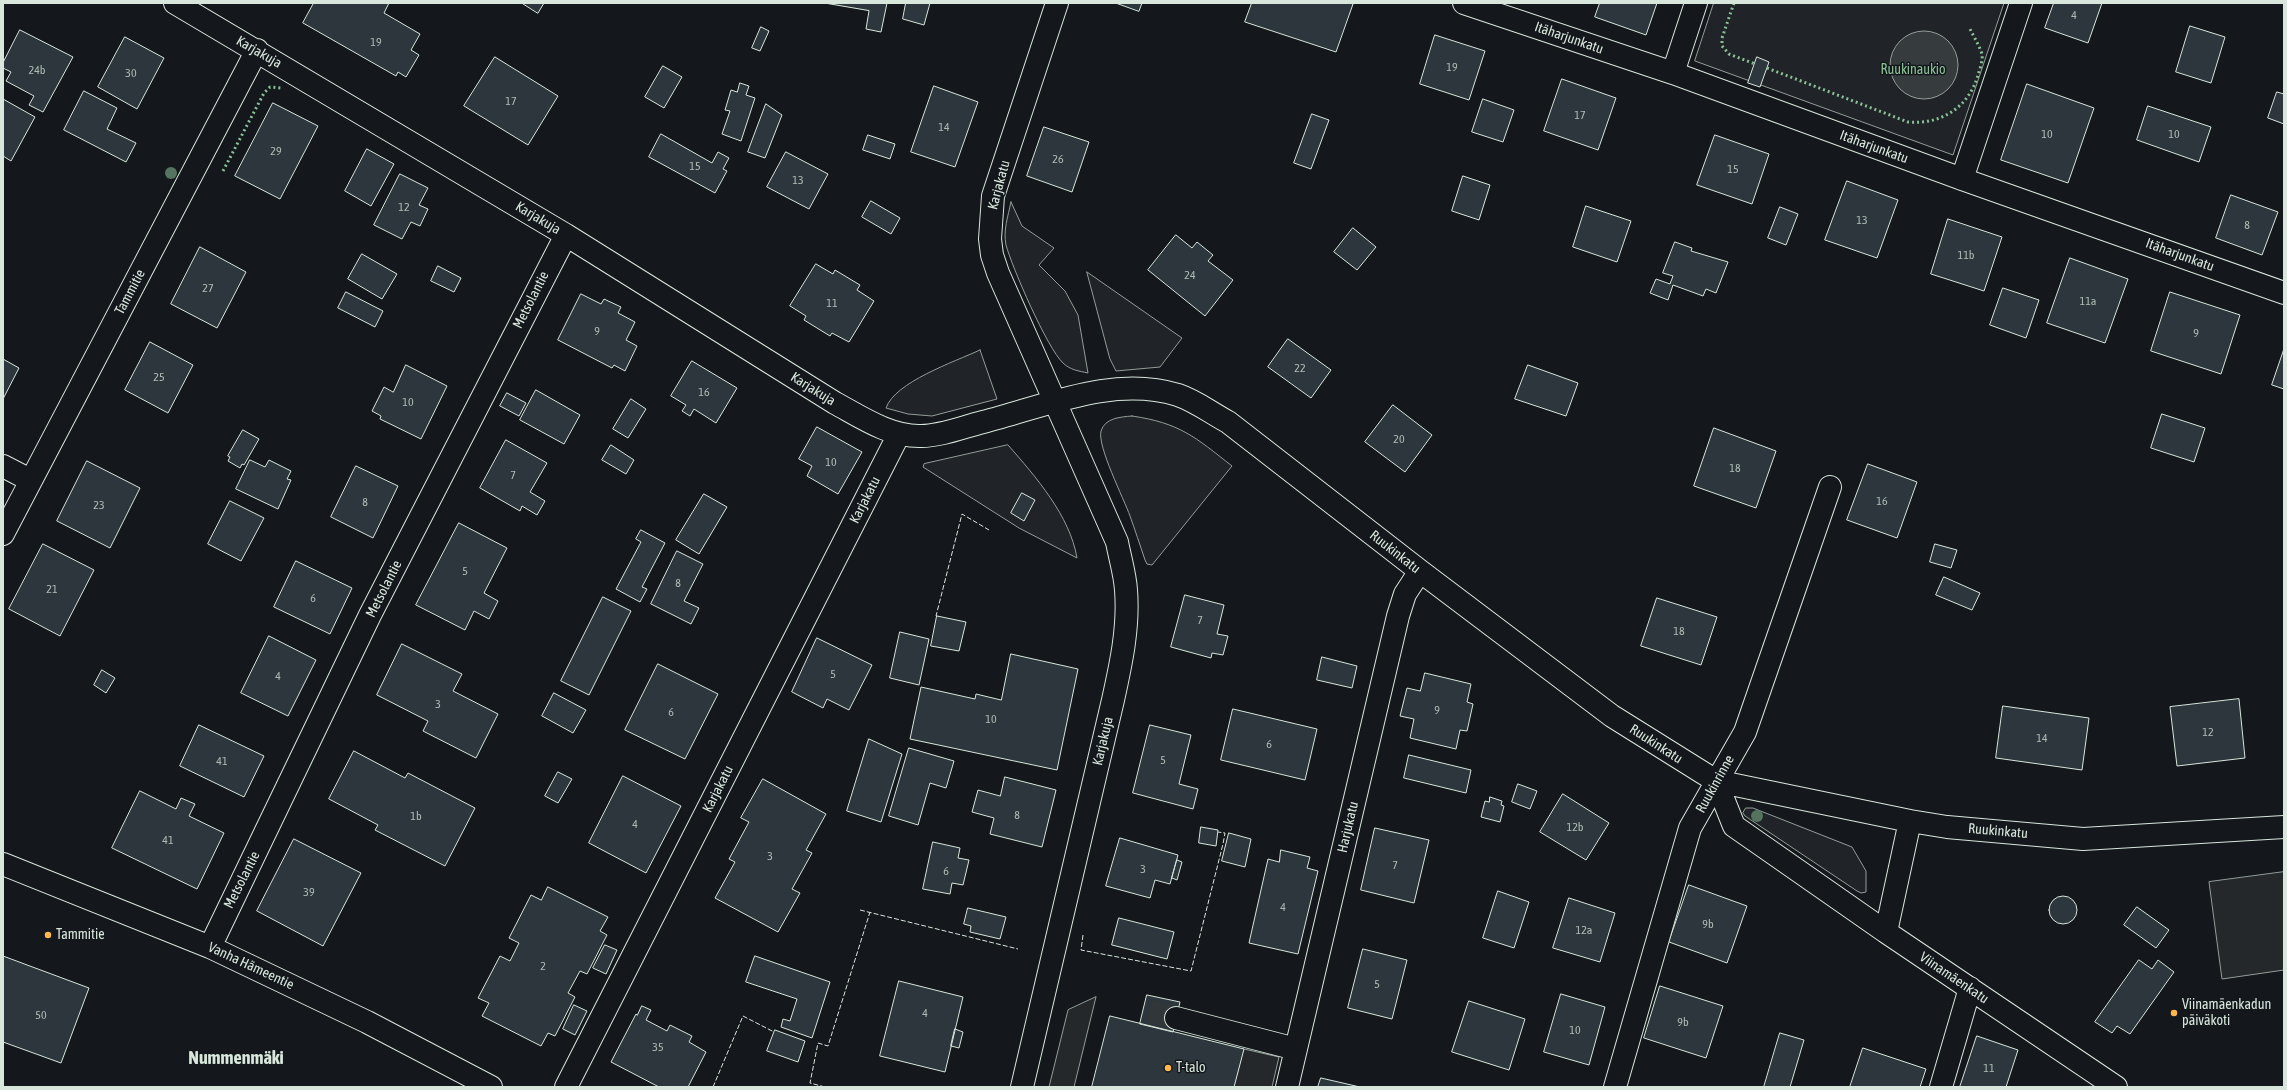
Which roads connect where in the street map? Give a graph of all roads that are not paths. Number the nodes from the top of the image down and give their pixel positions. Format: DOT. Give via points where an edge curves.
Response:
graph roads {
  1 [pos="175,3"];
  2 [pos="1057,3"];
  3 [pos="1464,3"];
  4 [pos="1696,3"];
  5 [pos="2021,3"];
  6 [pos="257,50"];
  7 [pos="1673,73"];
  8 [pos="1962,179"];
  9 [pos="566,235"];
  10 [pos="2284,293"];
  11 [pos="1056,402"];
  12 [pos="899,434"];
  13 [pos="3,466"];
  14 [pos="30,480"];
  15 [pos="1830,487"];
  16 [pos="3,534"];
  17 [pos="1420,571"];
  18 [pos="1716,781"];
  19 [pos="1910,821"];
  20 [pos="2284,827"];
  21 [pos="3,864"];
  22 [pos="1886,932"];
  23 [pos="210,947"];
  24 [pos="1970,988"];
  25 [pos="1176,1018"];
  26 [pos="1296,1048"];
  27 [pos="491,1087"];
  28 [pos="566,1087"];
  29 [pos="1022,1087"];
  30 [pos="1287,1087"];
  31 [pos="1615,1087"];
  32 [pos="1941,1087"];
  33 [pos="2116,1087"];
  1 -- 6 [label="street, Karjakuja"];
  2 -- 11 [label="street, Karjakatu" via="993,196 990,240 998,273"];
  3 -- 7 [label="street, Itäharjunkatu"];
  4 -- 7 [label="street"];
  5 -- 8 [label="street"];
  6 -- 9 [label="street, Karjakuja"];
  6 -- 14 [label="street, Tammitie"];
  7 -- 8 [label="street, Itäharjunkatu"];
  8 -- 10 [label="street, Itäharjunkatu"];
  9 -- 12 [label="street, Karjakuja" via="834,403"];
  9 -- 23 [label="street, Metsolantie" via="370,615"];
  11 -- 12 [label="street" via="952,430 921,436"];
  11 -- 17 [label="street, Ruukinkatu" via="1104,389 1135,387 1162,391 1197,403 1228,422"];
  11 -- 29 [label="street, Karjakuja" via="1117,542 1126,586 1126,621 1122,658 1113,700"];
  12 -- 28 [label="street, Karjakatu"];
  13 -- 14 [label="street"];
  14 -- 16 [label="street, Tammitie"];
  15 -- 18 [label="street, Ruukinrinne" via="1745,732"];
  17 -- 18 [label="street, Ruukinkatu" via="1612,716"];
  17 -- 26 [label="street, Harjukatu" via="1405,594 1398,616"];
  18 -- 19 [label="street, Ruukinkatu"];
  18 -- 22 [label="street" via="1734,826"];
  18 -- 31 [label="street, Ruukinrinne" via="1690,828"];
  19 -- 20 [label="street, Ruukinkatu" via="1954,828 2083,839"];
  19 -- 22 [label="street"];
  21 -- 23 [label="street, Vanha Hämeentie"];
  22 -- 24 [label="street, Viinamäenkatu"];
  23 -- 27 [label="street, Vanha Hämeentie" via="367,1022"];
  24 -- 32 [label="street"];
  24 -- 33 [label="street, Viinamäenkatu"];
  25 -- 26 [label="street"];
  26 -- 30 [label="street, Harjukatu"];
}
